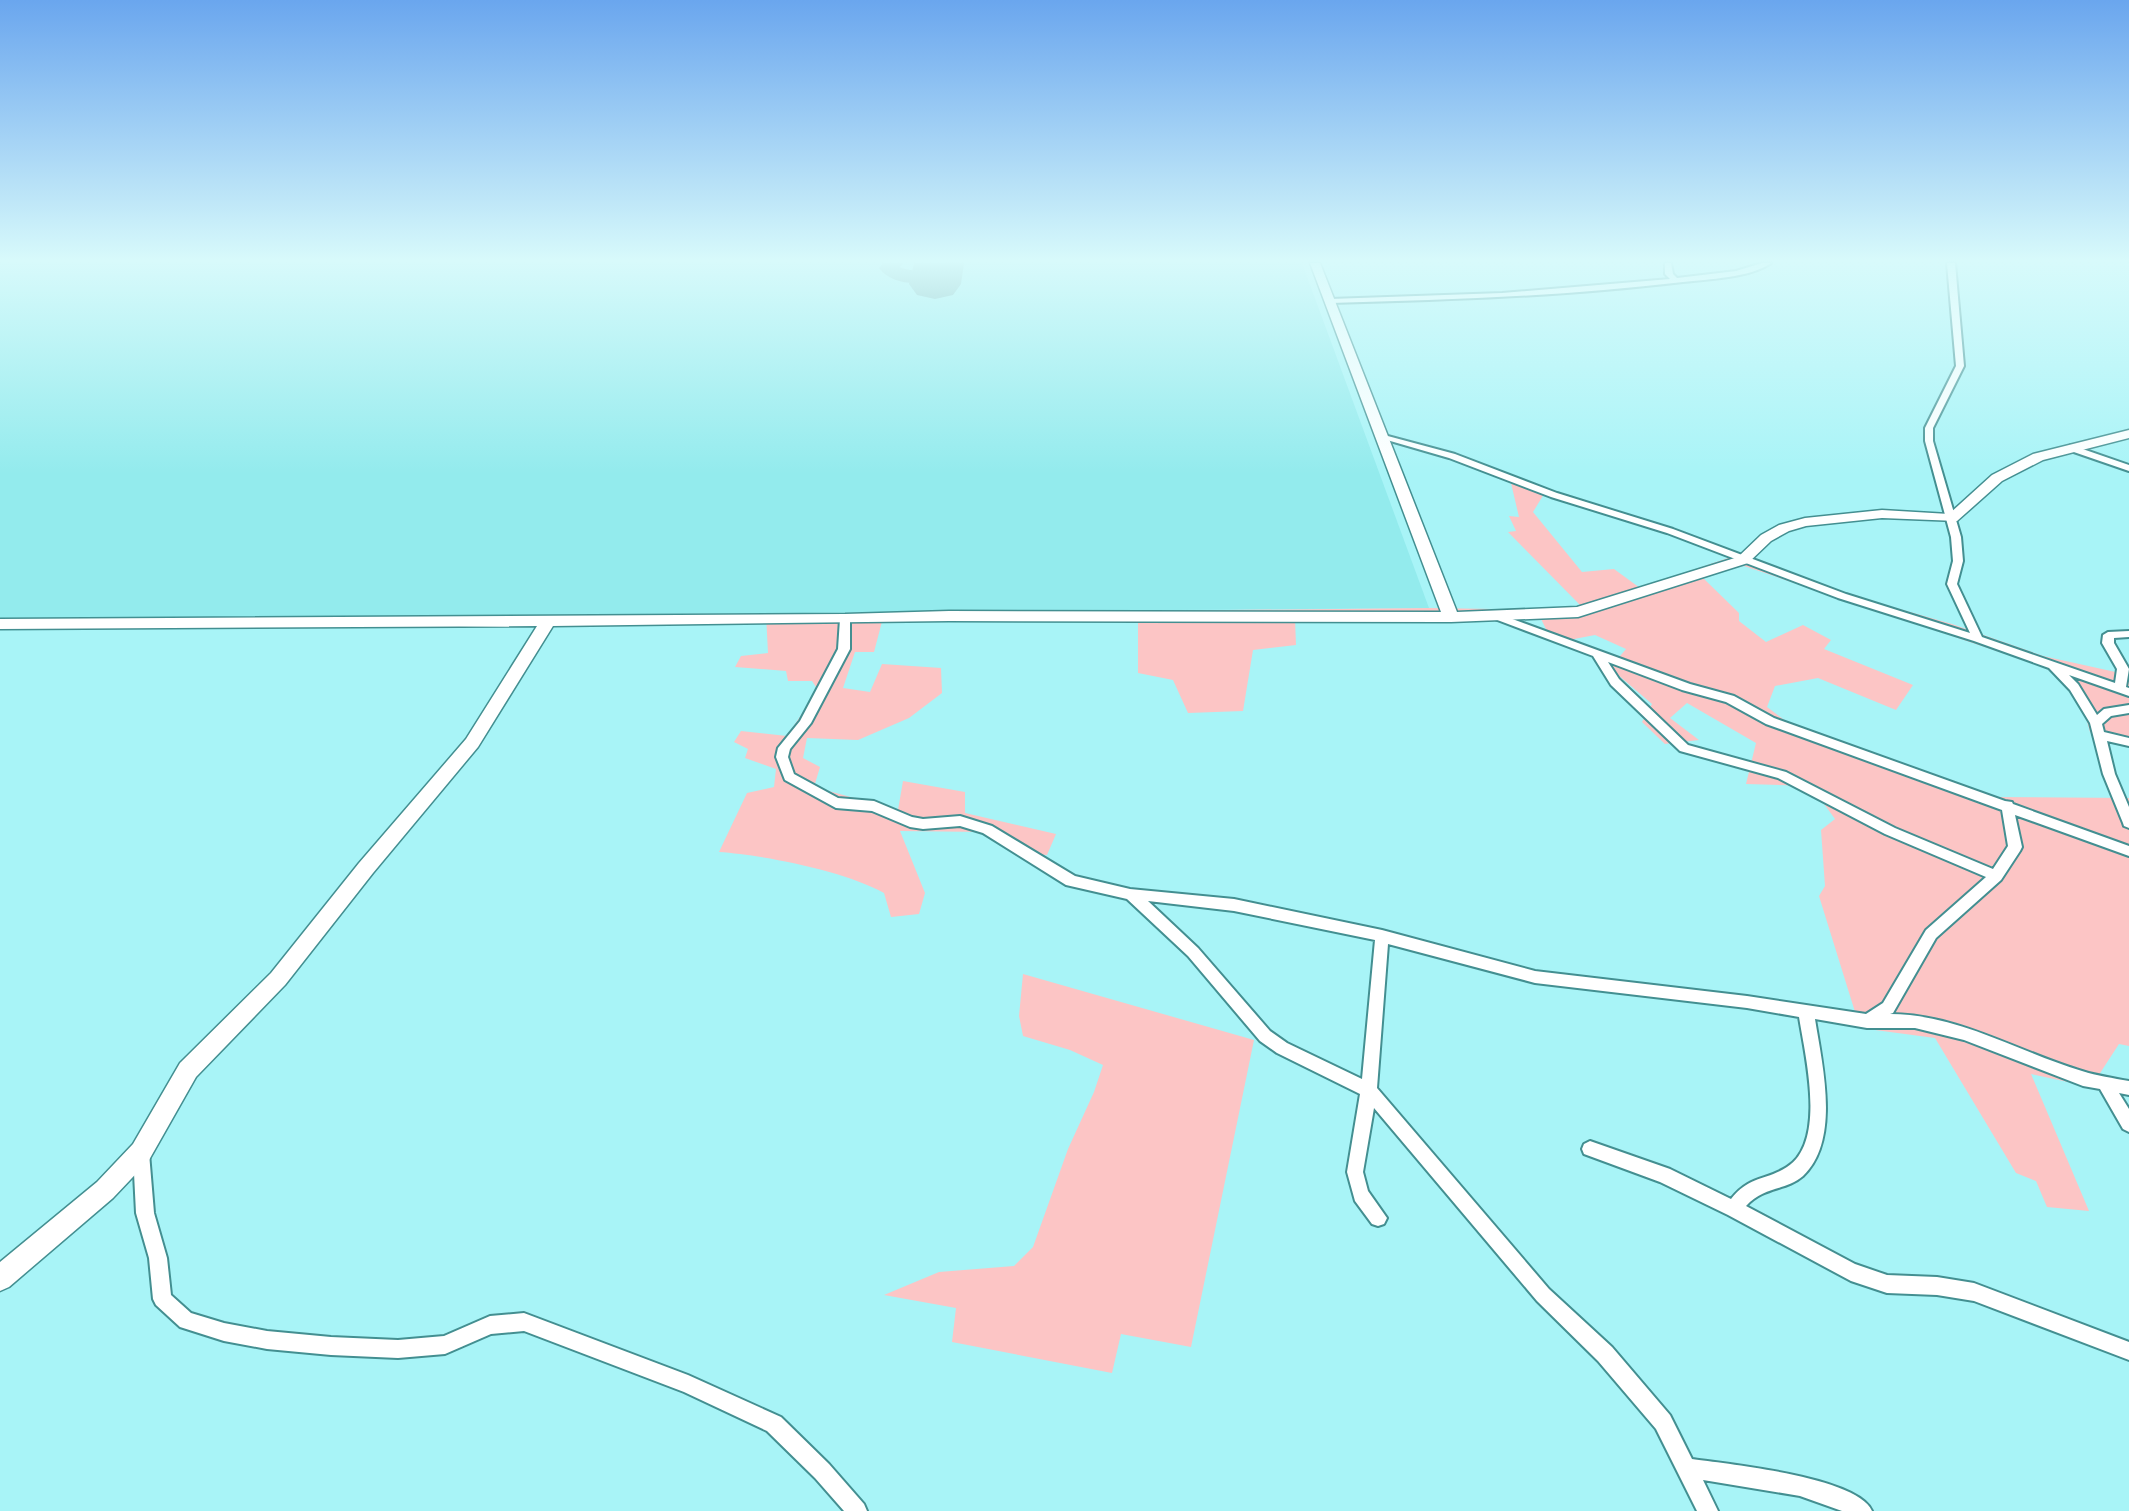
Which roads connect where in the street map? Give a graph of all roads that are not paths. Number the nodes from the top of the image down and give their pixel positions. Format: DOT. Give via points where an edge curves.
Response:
graph roads {
  1 [pos="1343,334"];
  2 [pos="1957,334"];
  3 [pos="2129,434"];
  4 [pos="1384,438"];
  5 [pos="2071,448"];
  6 [pos="2129,468"];
  7 [pos="1952,518"];
  8 [pos="1743,560"];
  9 [pos="1496,616"];
  10 [pos="1451,617"];
  11 [pos="845,619"];
  12 [pos="547,622"];
  13 [pos="0,624"];
  14 [pos="2129,634"];
  15 [pos="1978,639"];
  16 [pos="1598,654"];
  17 [pos="2053,666"];
  18 [pos="2125,691"];
  19 [pos="2129,709"];
  20 [pos="2097,729"];
  21 [pos="2129,742"];
  22 [pos="2007,805"];
  23 [pos="2129,823"];
  24 [pos="2129,852"];
  25 [pos="1996,876"];
  26 [pos="1130,894"];
  27 [pos="1382,936"];
  28 [pos="1806,1013"];
  29 [pos="1867,1021"];
  30 [pos="2104,1082"];
  31 [pos="2129,1088"];
  32 [pos="1369,1090"];
  33 [pos="2129,1124"];
  34 [pos="1590,1149"];
  35 [pos="141,1152"];
  36 [pos="1734,1209"];
  37 [pos="1378,1219"];
  38 [pos="0,1278"];
  39 [pos="2129,1351"];
  40 [pos="1686,1468"];
  41 [pos="857,1511"];
  42 [pos="1708,1511"];
  43 [pos="1862,1511"];
  1 -- 4 [label="street"];
  2 -- 7 [label="street" via="1960,366 1929,428"];
  3 -- 5 [label="street"];
  4 -- 8 [label="street" via="1452,456"];
  4 -- 10 [label="street"];
  5 -- 6 [label="street"];
  5 -- 7 [label="street" via="2038,457 1997,478"];
  7 -- 8 [label="street" via="1882,514 1805,522 1766,538"];
  7 -- 15 [label="street" via="1958,561 1952,584"];
  8 -- 9 [label="street" via="1587,610"];
  8 -- 15 [label="street"];
  9 -- 10 [label="street"];
  9 -- 16 [label="street"];
  10 -- 11 [label="street" via="949,615"];
  11 -- 12 [label="street"];
  11 -- 26 [label="street" via="844,649 805,723 784,748 789,778 836,803 874,806 910,822 960,821 987,829 1071,881"];
  12 -- 13 [label="street"];
  12 -- 35 [label="street" via="472,743 278,979 188,1070"];
  14 -- 18 [label="street" via="2108,635 2123,669"];
  15 -- 17 [label="street"];
  16 -- 22 [label="street" via="1730,699 1770,721"];
  16 -- 25 [label="street" via="1615,682 1684,748 1782,775 1890,831"];
  17 -- 18 [label="street"];
  17 -- 20 [label="street" via="2074,687"];
  19 -- 20 [label="street" via="2108,712"];
  20 -- 21 [label="street"];
  20 -- 23 [label="street"];
  22 -- 24 [label="street"];
  22 -- 25 [label="street" via="2015,847"];
  25 -- 29 [label="street" via="1931,934 1888,1008"];
  26 -- 27 [label="street" via="1234,905"];
  26 -- 32 [label="street" via="1194,951 1265,1036"];
  27 -- 28 [label="street" via="1535,976"];
  27 -- 32 [label="street"];
  28 -- 29 [label="street"];
  28 -- 36 [label="street" via="1819,1113 1811,1153 1798,1170 1749,1190"];
  29 -- 30 [label="street" via="1915,1021 1965,1034 2083,1079"];
  30 -- 31 [label="street"];
  30 -- 33 [label="street"];
  32 -- 37 [label="street" via="1355,1172 1361,1195"];
  32 -- 40 [label="street" via="1543,1296 1605,1354 1663,1422"];
  34 -- 36 [label="street" via="1664,1175"];
  35 -- 38 [label="street" via="105,1191"];
  35 -- 41 [label="street" via="145,1213 158,1258 162,1299 186,1321 267,1340 398,1349 445,1345 490,1325 524,1322 688,1384 774,1424"];
  36 -- 39 [label="street" via="1852,1272 1887,1284 1974,1292"];
  40 -- 42 [label="street"];
  40 -- 43 [label="street" via="1803,1487 1845,1500"];
}
